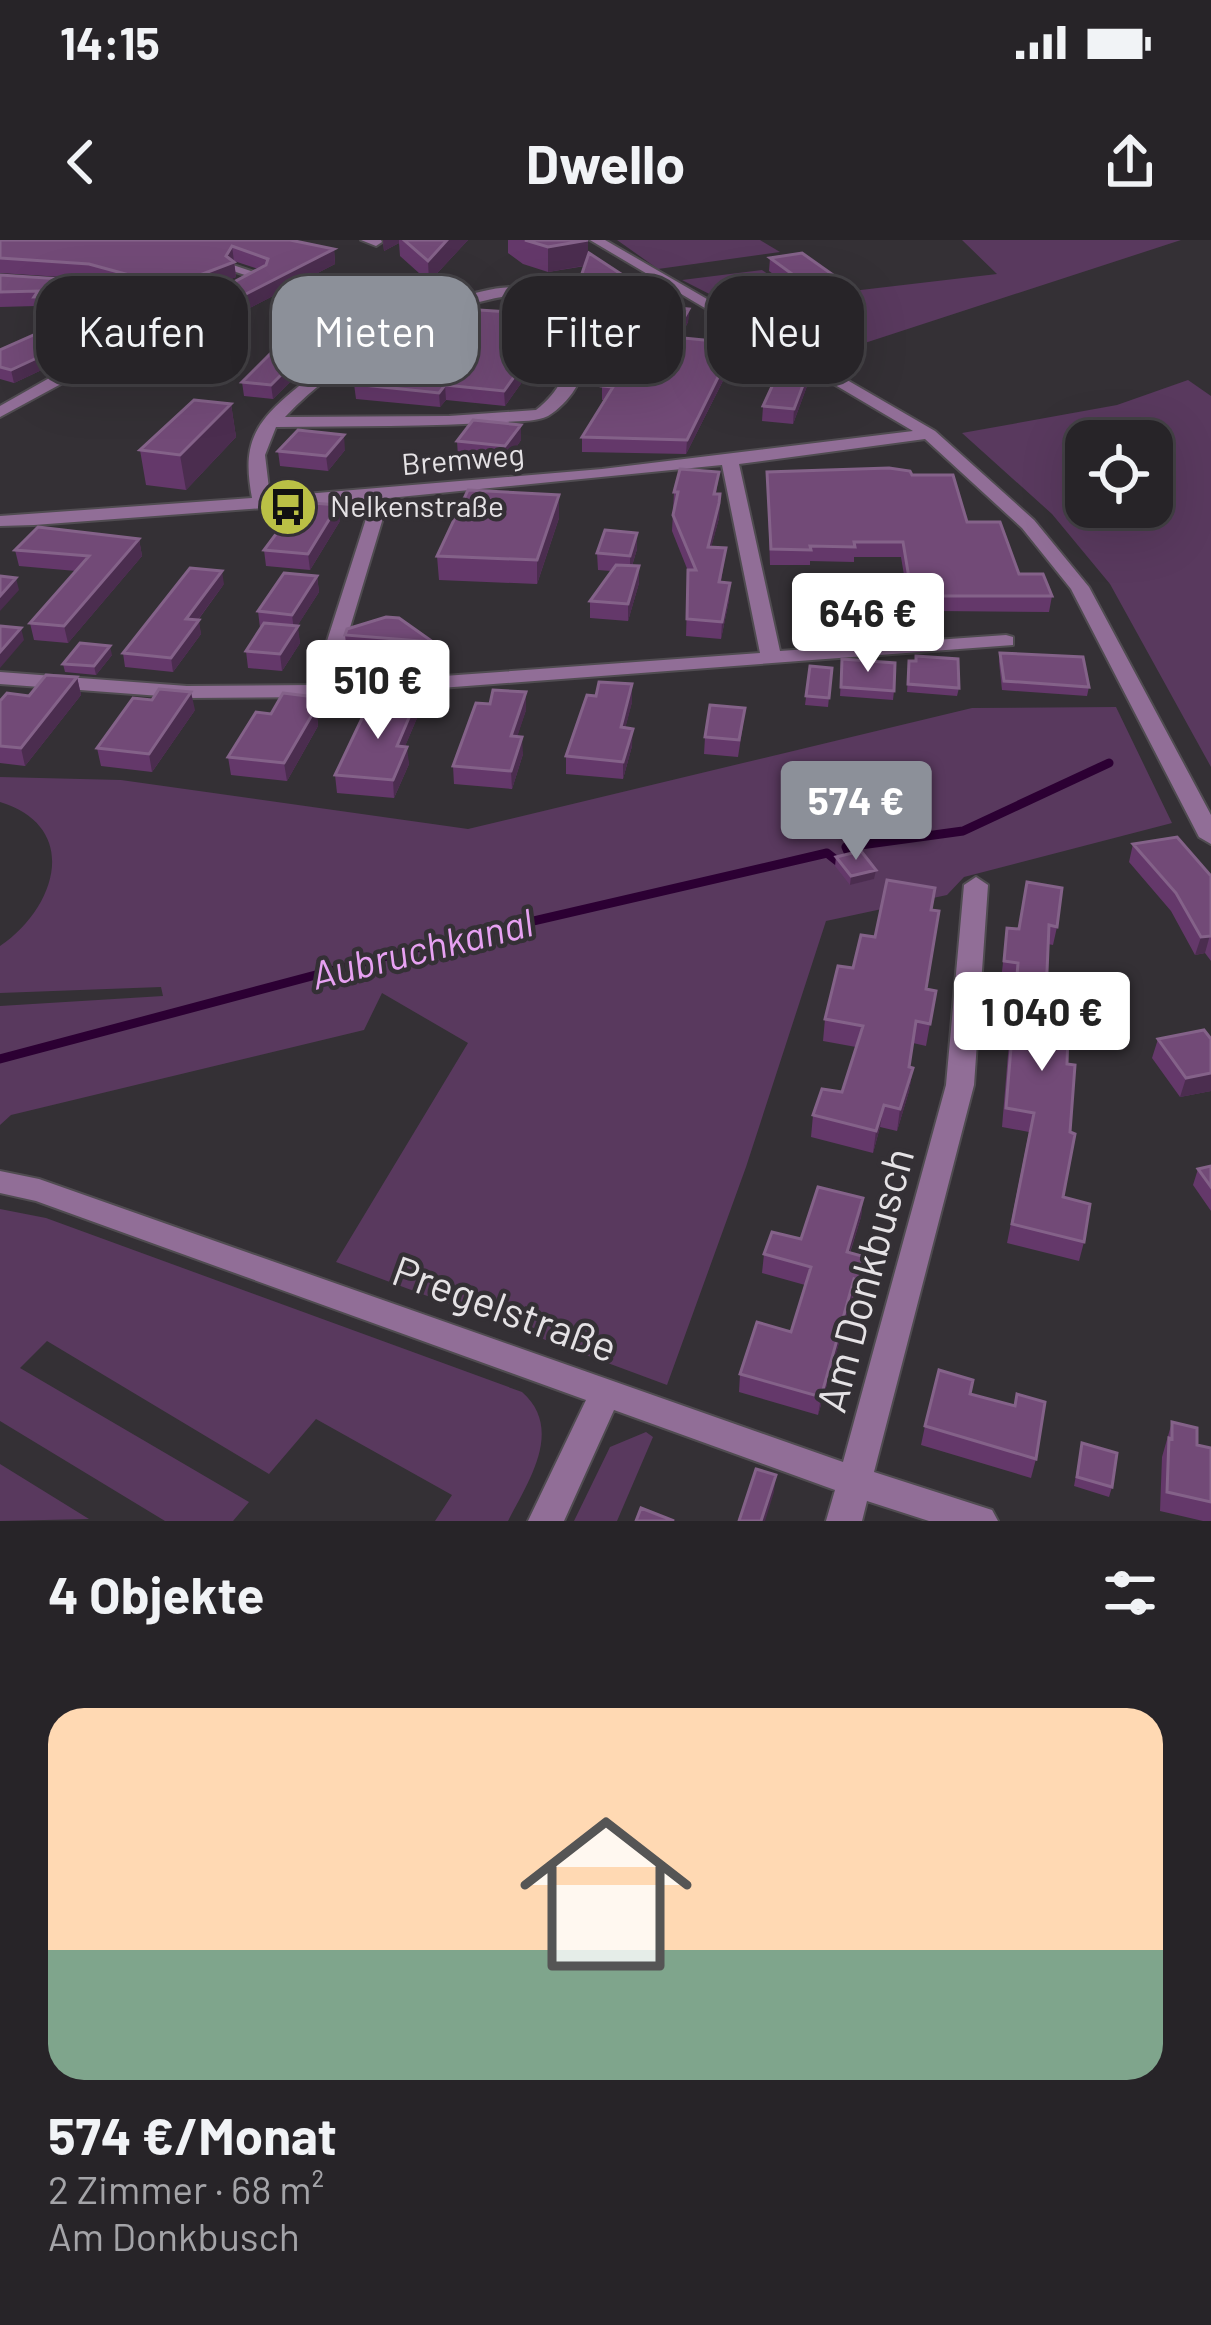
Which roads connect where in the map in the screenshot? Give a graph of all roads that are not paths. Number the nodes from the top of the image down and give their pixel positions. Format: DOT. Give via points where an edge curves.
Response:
graph roads {
  1 [pos="596,240"];
  2 [pos="238,268"];
  3 [pos="0,281"];
  4 [pos="248,282"];
  5 [pos="36,283"];
  6 [pos="53,384"];
  7 [pos="0,388"];
  8 [pos="30,397"];
  9 [pos="0,412"];
  10 [pos="270,422"];
  11 [pos="929,434"];
  12 [pos="730,462"];
  13 [pos="382,494"];
  14 [pos="262,503"];
  15 [pos="1,522"];
  16 [pos="1006,641"];
  17 [pos="771,658"];
  18 [pos="0,678"];
  19 [pos="321,691"];
  20 [pos="1200,792"];
  21 [pos="1211,837"];
  22 [pos="976,884"];
  23 [pos="0,1182"];
  24 [pos="607,1393"];
  25 [pos="855,1482"];
  26 [pos="546,1521"];
  27 [pos="844,1521"];
  28 [pos="980,1521"];
  1 -- 11 [label="street"];
  2 -- 4 [label="street" via="259,276"];
  3 -- 5 [label="street"];
  6 -- 8 [label="street"];
  7 -- 8 [label="street"];
  8 -- 9 [label="street"];
  10 -- 10 [label="street" via="395,328 480,295 545,296 578,346 571,381 540,414"];
  10 -- 14 [label="street" via="257,446"];
  11 -- 12 [label="street, Bremweg"];
  11 -- 20 [label="street" via="1028,524 1080,587"];
  12 -- 13 [label="street, Bremweg"];
  12 -- 17 [label="street"];
  13 -- 14 [label="street, Bremweg"];
  13 -- 19 [label="street"];
  14 -- 15 [label="street, Bremweg"];
  16 -- 17 [label="street"];
  17 -- 19 [label="street"];
  18 -- 19 [label="street" via="187,692"];
  20 -- 21 [label="street"];
  22 -- 25 [label="street, Am Donkbusch" via="960,1084"];
  23 -- 24 [label="street, Pregelstraße"];
  24 -- 25 [label="street, Pregelstraße"];
  24 -- 26 [label="street"];
  25 -- 27 [label="street, Am Donkbusch"];
  25 -- 28 [label="street, Pregelstraße"];
}
